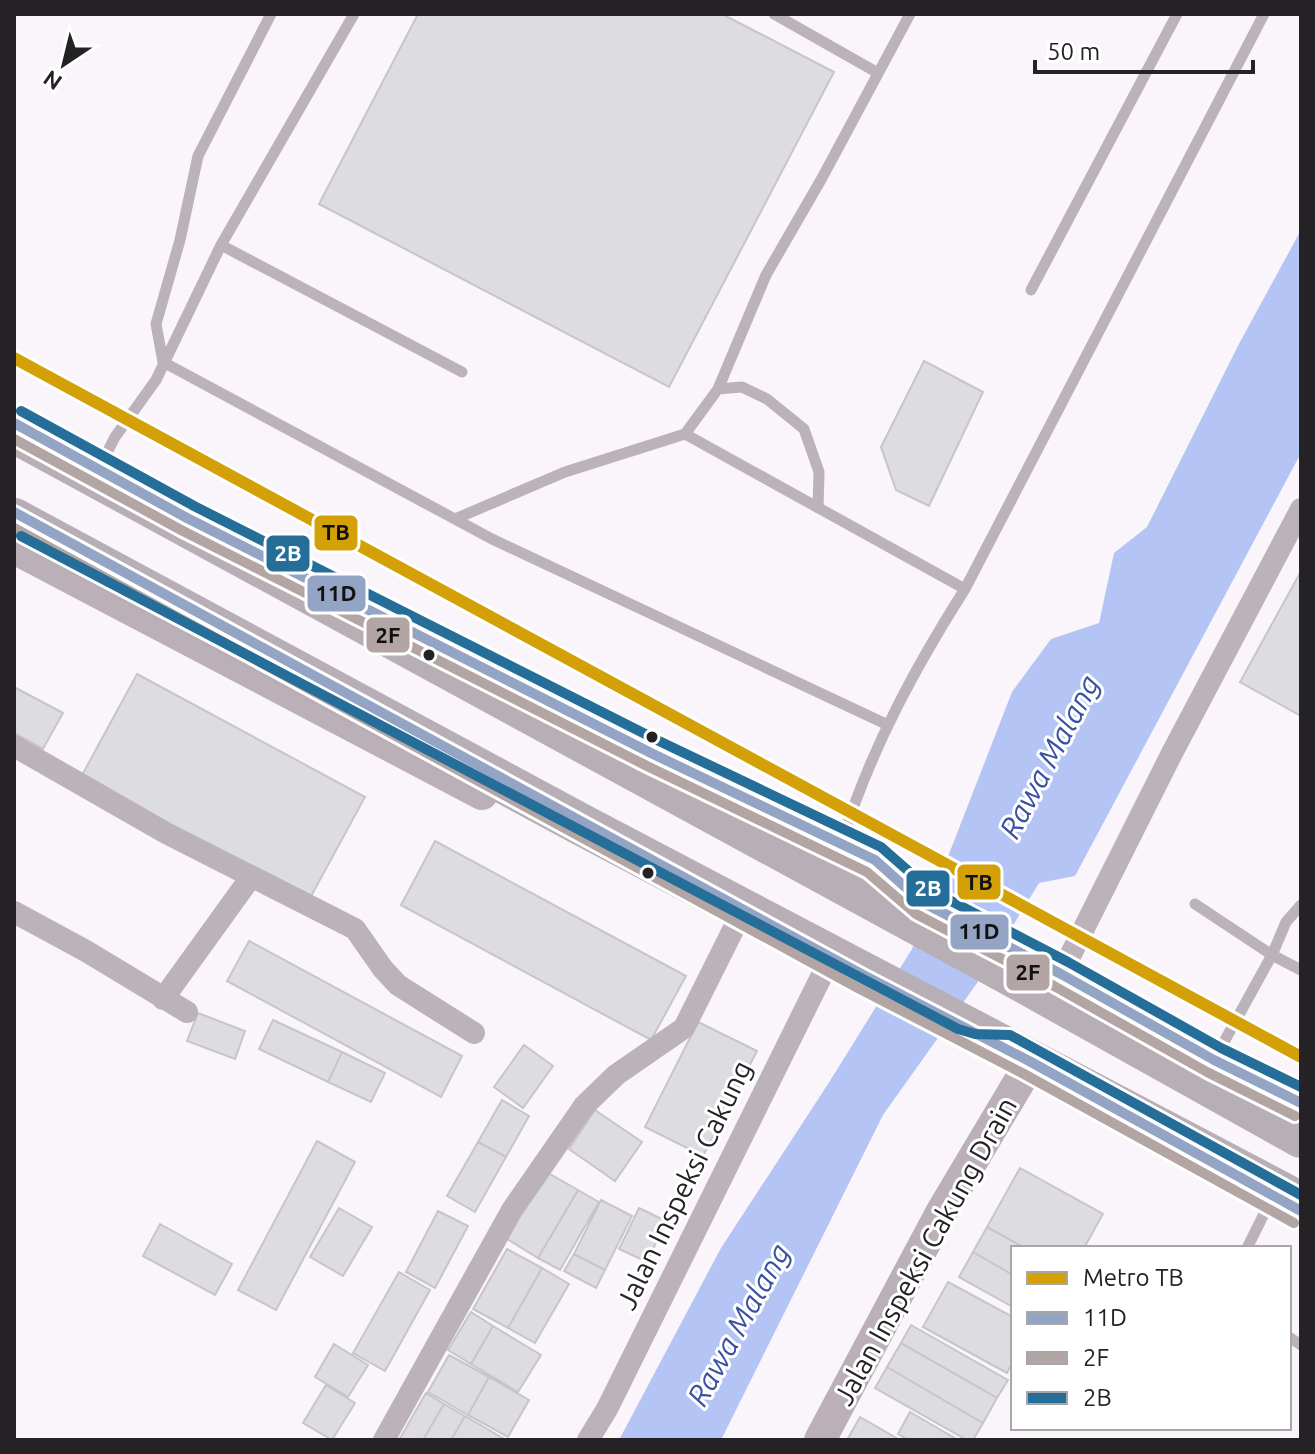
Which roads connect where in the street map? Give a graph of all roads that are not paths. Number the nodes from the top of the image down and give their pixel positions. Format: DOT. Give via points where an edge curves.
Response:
graph roads {
  1 [pos="271,14"];
  2 [pos="354,14"];
  3 [pos="774,14"];
  4 [pos="910,14"];
  5 [pos="1177,14"];
  6 [pos="1264,14"];
  7 [pos="878,73"];
  8 [pos="221,245"];
  9 [pos="1031,290"];
  10 [pos="163,362"];
  11 [pos="462,372"];
  12 [pos="718,389"];
  13 [pos="14,423"];
  14 [pos="14,432"];
  15 [pos="685,434"];
  16 [pos="14,459"];
  17 [pos="99,468"];
  18 [pos="818,508"];
  19 [pos="1301,509"];
  20 [pos="14,512"];
  21 [pos="14,519"];
  22 [pos="455,519"];
  23 [pos="14,548"];
  24 [pos="965,589"];
  25 [pos="888,725"];
  26 [pos="14,746"];
  27 [pos="606,753"];
  28 [pos="858,851"];
  29 [pos="251,877"];
  30 [pos="1195,904"];
  31 [pos="1301,905"];
  32 [pos="14,912"];
  33 [pos="735,926"];
  34 [pos="1272,955"];
  35 [pos="1044,967"];
  36 [pos="1301,970"];
  37 [pos="847,976"];
  38 [pos="163,999"];
  39 [pos="187,1012"];
  40 [pos="474,1033"];
  41 [pos="1220,1050"];
  42 [pos="1017,1055"];
  43 [pos="1301,1103"];
  44 [pos="1301,1137"];
  45 [pos="1292,1203"];
  46 [pos="1249,1246"];
  47 [pos="384,1440"];
  48 [pos="588,1440"];
  49 [pos="820,1440"];
  1 -- 10 [label="lane" via="198,156 156,324"];
  2 -- 8 [label="lane"];
  3 -- 7 [label="lane"];
  4 -- 7 [label="lane"];
  5 -- 9 [label="lane"];
  6 -- 24 [label="lane"];
  7 -- 12 [label="lane" via="766,275"];
  8 -- 10 [label="lane"];
  8 -- 11 [label="lane"];
  10 -- 17 [label="lane"];
  10 -- 22 [label="lane"];
  12 -- 15 [label="lane"];
  12 -- 18 [label="lane" via="742,387 767,399 804,429 819,472"];
  13 -- 17 [label="highway"];
  14 -- 27 [label="highway"];
  15 -- 18 [label="lane"];
  15 -- 22 [label="lane" via="565,472"];
  16 -- 27 [label="highway" via="335,635 426,679"];
  17 -- 28 [label="highway" via="187,518 692,774"];
  18 -- 24 [label="lane"];
  19 -- 35 [label="street" via="1103,892"];
  20 -- 37 [label="highway"];
  21 -- 45 [label="highway, bridge"];
  22 -- 25 [label="lane"];
  23 -- 33 [label="street"];
  24 -- 25 [label="lane"];
  25 -- 28 [label="lane" via="853,808"];
  26 -- 29 [label="street"];
  27 -- 44 [label="highway"];
  28 -- 35 [label="highway" via="922,902"];
  29 -- 38 [label="street"];
  29 -- 40 [label="street" via="355,929 398,985"];
  30 -- 34 [label="lane"];
  31 -- 34 [label="lane" via="1286,922"];
  32 -- 38 [label="street"];
  33 -- 37 [label="street"];
  33 -- 47 [label="street" via="684,1028 616,1075 584,1106 535,1176"];
  34 -- 36 [label="lane"];
  34 -- 41 [label="lane"];
  35 -- 41 [label="highway"];
  37 -- 42 [label="highway, bridge" via="958,1035"];
  37 -- 48 [label="street, Jalan Inspeksi Cakung"];
  38 -- 39 [label="street"];
  41 -- 43 [label="highway"];
  42 -- 45 [label="highway"];
  42 -- 49 [label="street, Jalan Inspeksi Cakung Drain" via="941,1213"];
  45 -- 46 [label="lane"];
}
